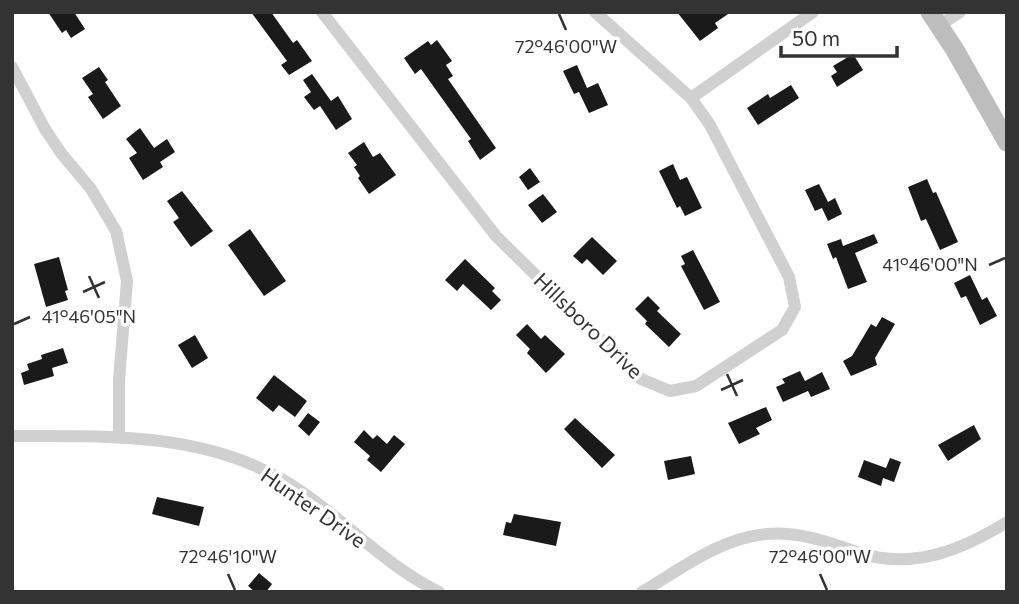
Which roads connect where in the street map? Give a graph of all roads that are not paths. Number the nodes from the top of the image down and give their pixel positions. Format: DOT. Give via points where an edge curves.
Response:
graph roads {
  1 [pos="322,12"];
  2 [pos="595,12"];
  3 [pos="813,12"];
  4 [pos="960,12"];
  5 [pos="935,19"];
  6 [pos="12,67"];
  7 [pos="691,98"];
  8 [pos="1007,142"];
  9 [pos="12,436"];
  10 [pos="118,436"];
  11 [pos="1007,522"];
  12 [pos="439,592"];
  13 [pos="642,592"];
  1 -- 7 [label="street, Hillsboro Drive" via="496,236 641,379 670,391 696,386 782,330 795,307 789,277 710,125"];
  2 -- 7 [label="street, Hillsboro Drive"];
  3 -- 7 [label="street"];
  4 -- 5 [label="street"];
  5 -- 8 [label="main road"];
  6 -- 10 [label="street" via="61,153 91,189 116,231 127,281"];
  9 -- 10 [label="street, Hunter Drive"];
  10 -- 12 [label="street, Hunter Drive" via="205,450 259,468 307,496"];
  11 -- 13 [label="street" via="965,546 905,559 865,555 790,534 746,537"];
}
